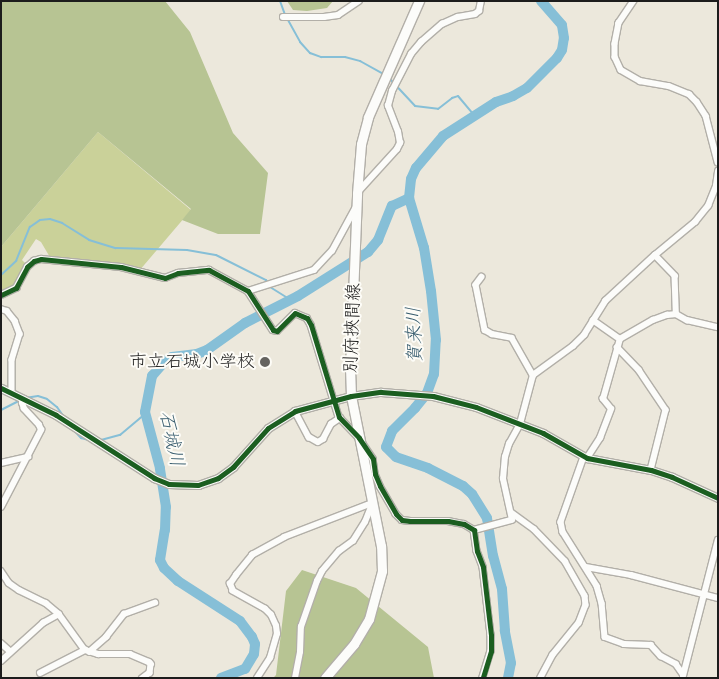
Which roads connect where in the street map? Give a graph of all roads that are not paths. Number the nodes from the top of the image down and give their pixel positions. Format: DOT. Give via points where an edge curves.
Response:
graph roads {
  1 [pos="359,1"];
  2 [pos="419,1"];
  3 [pos="481,1"];
  4 [pos="634,1"];
  5 [pos="283,17"];
  6 [pos="718,162"];
  7 [pos="718,171"];
  8 [pos="357,193"];
  9 [pos="357,205"];
  10 [pos="655,255"];
  11 [pos="482,277"];
  12 [pos="248,291"];
  13 [pos="1,295"];
  14 [pos="1,309"];
  15 [pos="676,314"];
  16 [pos="593,320"];
  17 [pos="718,327"];
  18 [pos="620,339"];
  19 [pos="616,347"];
  20 [pos="533,375"];
  21 [pos="1,388"];
  22 [pos="12,393"];
  23 [pos="351,396"];
  24 [pos="24,399"];
  25 [pos="334,400"];
  26 [pos="295,411"];
  27 [pos="340,418"];
  28 [pos="520,424"];
  29 [pos="359,438"];
  30 [pos="28,457"];
  31 [pos="585,458"];
  32 [pos="1,463"];
  33 [pos="651,470"];
  34 [pos="718,498"];
  35 [pos="372,503"];
  36 [pos="1,507"];
  37 [pos="512,513"];
  38 [pos="476,529"];
  39 [pos="718,540"];
  40 [pos="585,567"];
  41 [pos="1,571"];
  42 [pos="704,595"];
  43 [pos="718,598"];
  44 [pos="155,603"];
  45 [pos="59,614"];
  46 [pos="1,643"];
  47 [pos="10,651"];
  48 [pos="87,651"];
  49 [pos="1,661"];
  50 [pos="40,673"];
  51 [pos="683,676"];
  52 [pos="143,678"];
  53 [pos="257,678"];
  54 [pos="294,678"];
  55 [pos="324,678"];
  56 [pos="483,678"];
  57 [pos="541,678"];
  1 -- 5 [label="street" via="338,15"];
  2 -- 8 [label="main road, 別府挾間線" via="368,117 361,144"];
  3 -- 8 [label="street" via="475,14 442,24 411,54 388,106 400,143"];
  4 -- 6 [label="street" via="619,23 615,44 615,57 621,70 640,81 669,86 689,94 706,116"];
  7 -- 10 [label="street" via="708,206 695,222"];
  8 -- 9 [label="main road, 別府挾間線"];
  9 -- 12 [label="street" via="332,251 314,270"];
  9 -- 23 [label="main road, 別府挾間線"];
  10 -- 15 [label="street" via="675,276"];
  10 -- 16 [label="street" via="605,301"];
  11 -- 20 [label="street" via="476,285 485,330 512,338"];
  12 -- 13 [label="street" via="209,270 165,278 121,267 41,259 30,263 16,288"];
  12 -- 25 [label="street" via="270,327 277,331 295,313 306,318"];
  14 -- 22 [label="street" via="8,311 20,334 12,360"];
  15 -- 17 [label="street"];
  15 -- 18 [label="street" via="653,320"];
  16 -- 18 [label="street"];
  16 -- 20 [label="street" via="573,346"];
  18 -- 19 [label="street"];
  19 -- 31 [label="street" via="603,399 611,408 600,438"];
  19 -- 33 [label="street" via="639,370 666,410"];
  20 -- 28 [label="street"];
  21 -- 22 [label="street"];
  22 -- 24 [label="street"];
  23 -- 25 [label="street"];
  23 -- 28 [label="street" via="381,392 449,399"];
  23 -- 29 [label="main road, 別府挾間線"];
  24 -- 26 [label="street" via="56,415 154,478 180,485 198,485 218,478 233,467 268,428"];
  24 -- 30 [label="street" via="24,409 39,424 40,430"];
  25 -- 26 [label="street"];
  25 -- 27 [label="street"];
  26 -- 27 [label="street" via="309,437 318,442"];
  27 -- 29 [label="street"];
  28 -- 31 [label="street"];
  28 -- 37 [label="street" via="509,444 503,479"];
  29 -- 35 [label="main road, 別府挾間線"];
  29 -- 38 [label="street" via="373,459 380,486 402,520 448,521"];
  30 -- 32 [label="street"];
  30 -- 36 [label="street"];
  31 -- 33 [label="street"];
  31 -- 40 [label="street" via="561,522 563,532"];
  33 -- 34 [label="street"];
  35 -- 53 [label="street" via="284,538 252,555 233,579 230,584 233,591 265,609 276,626 270,658"];
  35 -- 54 [label="street" via="353,541 339,551 317,581 300,627 300,652"];
  35 -- 55 [label="main road, 別府挾間線" via="381,546 382,571 376,598 369,619 354,644"];
  37 -- 38 [label="street" via="512,520 507,523"];
  37 -- 57 [label="street" via="534,528 565,561 585,596 586,605 579,623 552,655"];
  38 -- 56 [label="street" via="476,551 483,567 491,635 491,651"];
  39 -- 42 [label="street"];
  40 -- 42 [label="street" via="631,575"];
  40 -- 51 [label="street" via="597,586 602,603 605,637 624,644 651,645 661,656 676,664"];
  41 -- 45 [label="street" via="9,583"];
  42 -- 43 [label="street"];
  42 -- 51 [label="street"];
  44 -- 48 [label="street" via="124,614 106,637"];
  45 -- 47 [label="street"];
  45 -- 48 [label="street"];
  46 -- 47 [label="street"];
  47 -- 49 [label="street"];
  48 -- 50 [label="street"];
  48 -- 52 [label="street" via="130,654 149,662 150,673"];
}
